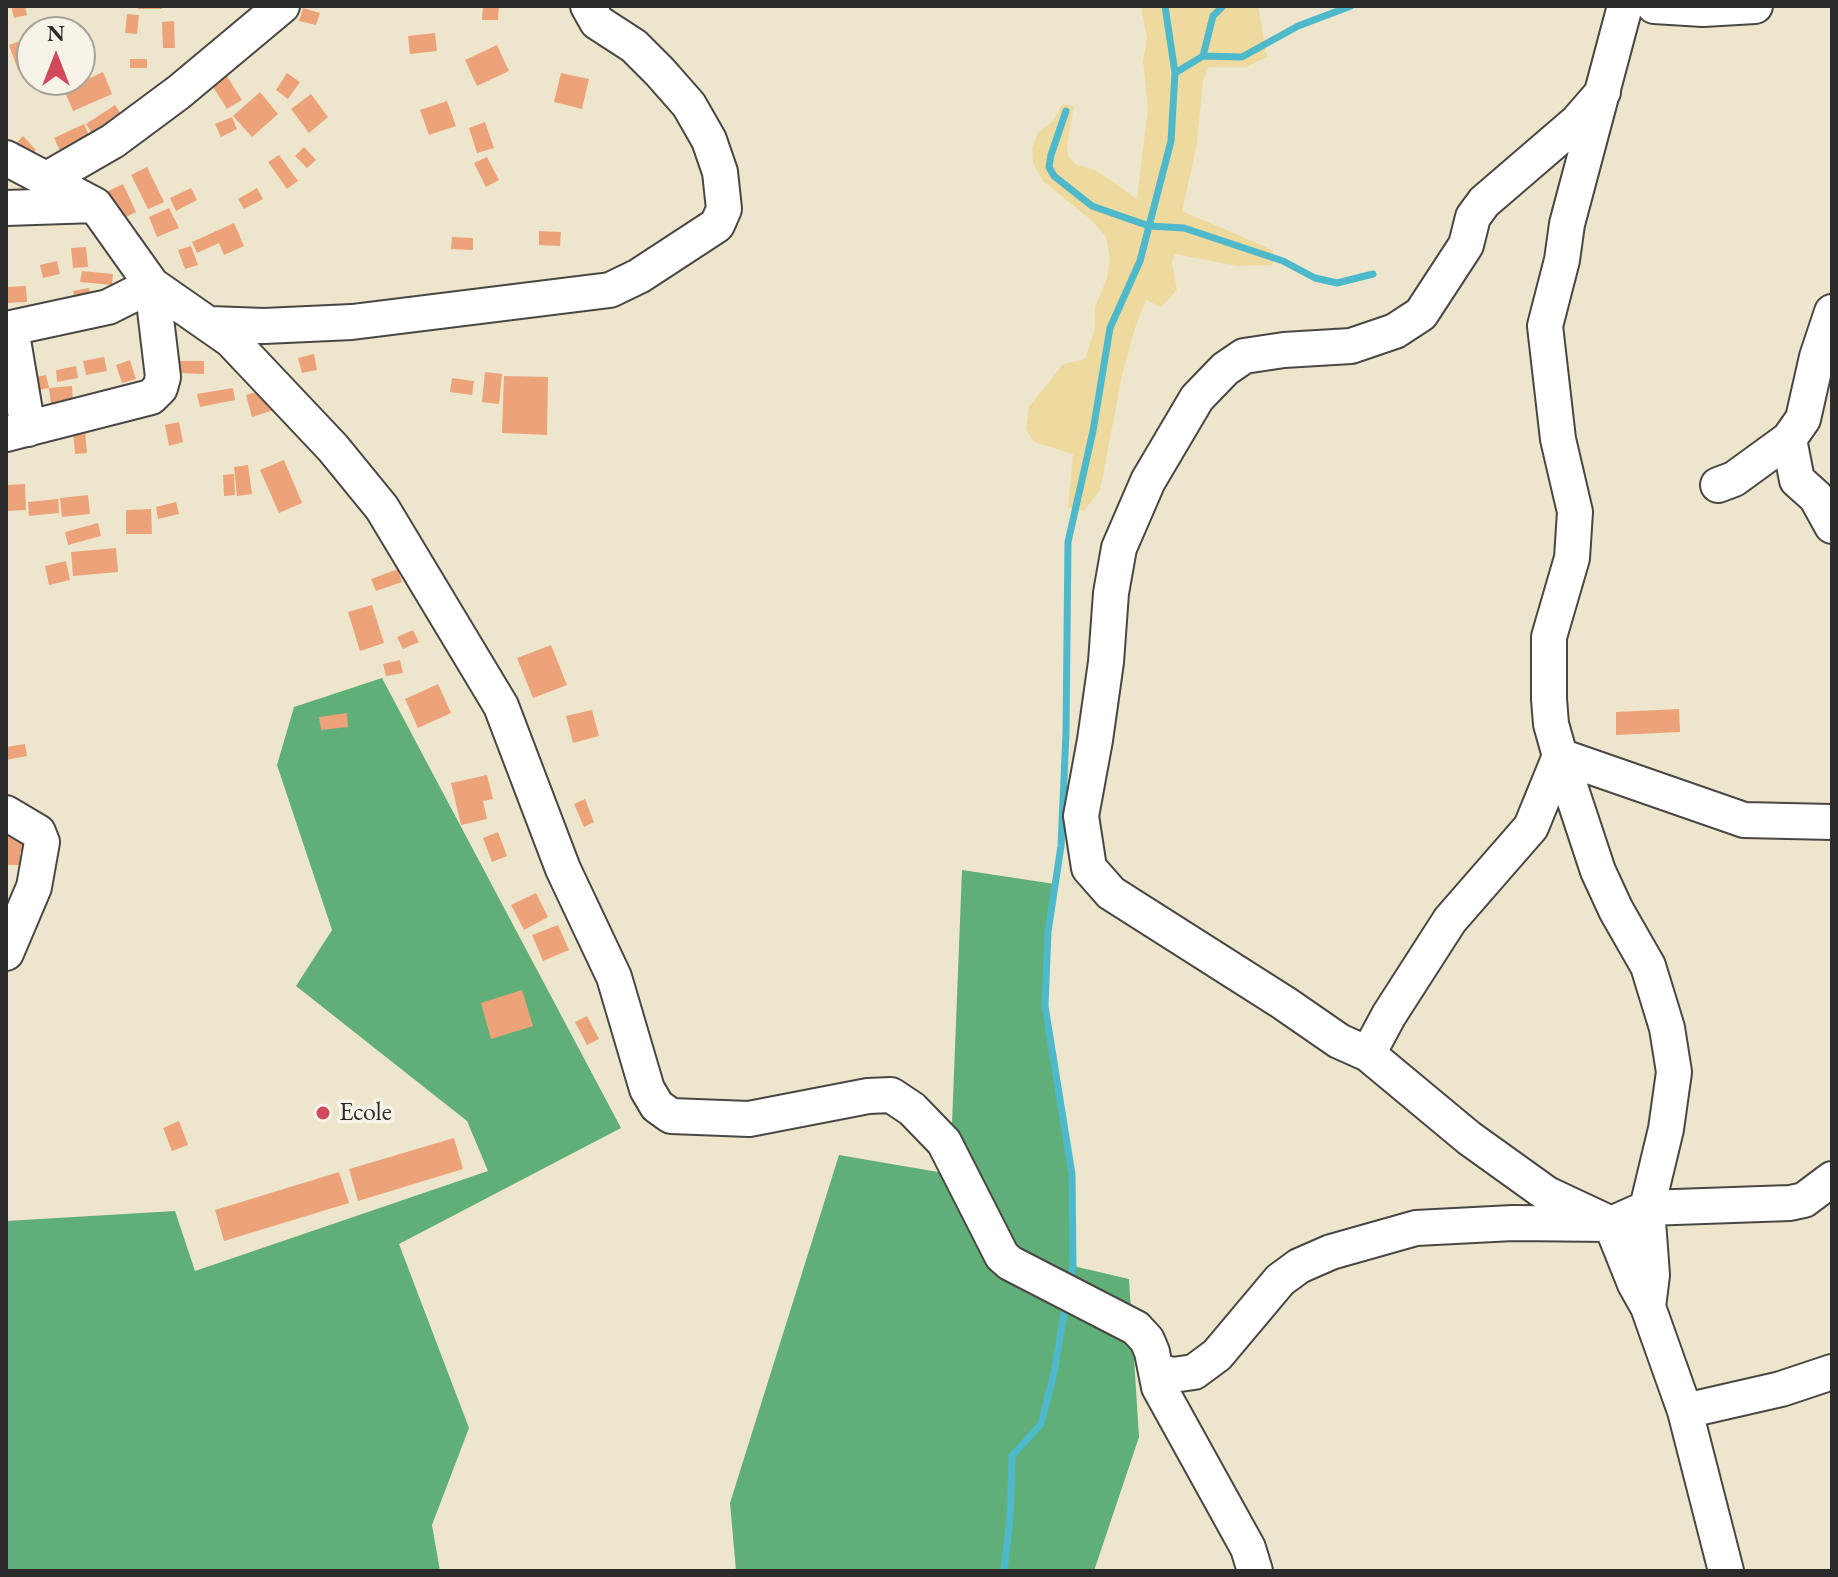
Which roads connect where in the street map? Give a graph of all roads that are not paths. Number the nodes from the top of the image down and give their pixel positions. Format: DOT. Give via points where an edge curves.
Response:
graph roads {
  1 [pos="282,6"];
  2 [pos="588,6"];
  3 [pos="1625,6"];
  4 [pos="1654,6"];
  5 [pos="1755,6"];
  6 [pos="1603,92"];
  7 [pos="6,158"];
  8 [pos="47,179"];
  9 [pos="95,205"];
  10 [pos="6,208"];
  11 [pos="152,285"];
  12 [pos="1832,312"];
  13 [pos="210,324"];
  14 [pos="9,328"];
  15 [pos="17,432"];
  16 [pos="1789,439"];
  17 [pos="1718,485"];
  18 [pos="1832,526"];
  19 [pos="1560,756"];
  20 [pos="6,813"];
  21 [pos="1832,822"];
  22 [pos="6,953"];
  23 [pos="1368,1054"];
  24 [pos="1832,1179"];
  25 [pos="1647,1208"];
  26 [pos="1611,1224"];
  27 [pos="1648,1307"];
  28 [pos="1157,1371"];
  29 [pos="1832,1372"];
  30 [pos="1685,1411"];
  31 [pos="1255,1571"];
  32 [pos="1726,1571"];
  1 -- 8 [label="street" via="124,133"];
  2 -- 13 [label="street" via="597,22 634,46 689,105 720,172 724,209 717,225 610,290 352,322"];
  3 -- 6 [label="street"];
  4 -- 5 [label="street"];
  6 -- 19 [label="street" via="1545,326 1558,439 1575,512 1572,558 1549,637 1551,724"];
  6 -- 23 [label="street" via="1577,122 1484,202 1473,217 1466,245 1421,314 1395,331 1351,346 1244,356 1225,369 1197,398 1148,481 1119,548 1081,816 1089,868 1111,893 1339,1041"];
  7 -- 8 [label="street"];
  8 -- 9 [label="street"];
  9 -- 10 [label="street"];
  9 -- 11 [label="street"];
  11 -- 13 [label="street"];
  11 -- 14 [label="street" via="108,307"];
  11 -- 15 [label="street" via="160,388 151,397"];
  12 -- 16 [label="street" via="1803,419"];
  13 -- 28 [label="street" via="333,448 382,508 501,706 563,869 614,977 647,1089 657,1106 671,1116 749,1119 891,1095 944,1142 1002,1256 1136,1328 1147,1340"];
  14 -- 15 [label="street"];
  16 -- 17 [label="street"];
  16 -- 18 [label="street" via="1797,480 1816,497"];
  19 -- 21 [label="street" via="1744,820"];
  19 -- 23 [label="street" via="1531,827 1450,920"];
  19 -- 25 [label="street" via="1598,871 1648,966 1667,1028 1674,1072"];
  20 -- 22 [label="street" via="38,832 42,842 34,887"];
  23 -- 26 [label="street" via="1547,1194"];
  24 -- 25 [label="street" via="1804,1200 1790,1203"];
  25 -- 26 [label="street"];
  25 -- 27 [label="street" via="1652,1275"];
  26 -- 27 [label="street"];
  26 -- 28 [label="street" via="1416,1228 1331,1252 1280,1280 1217,1355 1194,1372"];
  27 -- 30 [label="street"];
  28 -- 31 [label="street" via="1159,1387 1248,1548"];
  29 -- 30 [label="street"];
  30 -- 32 [label="street"];
}
